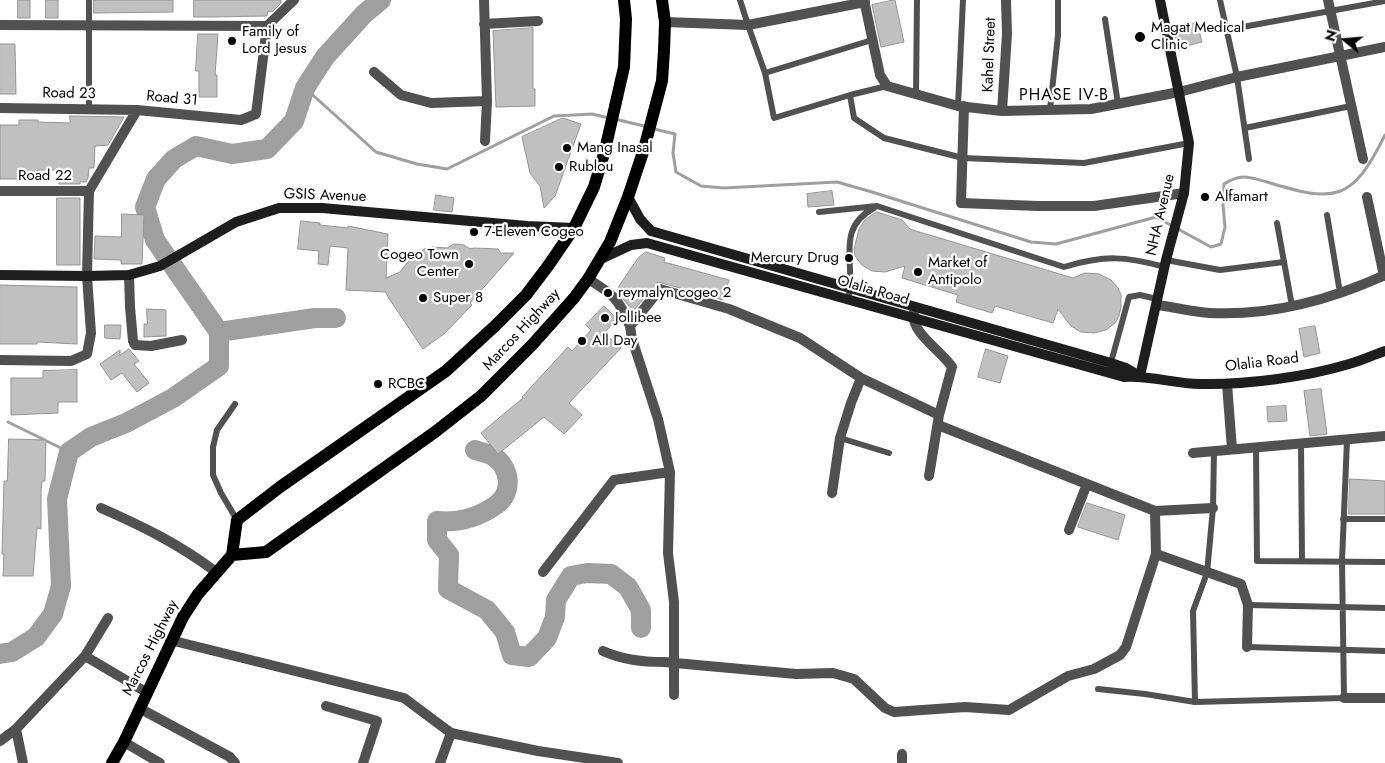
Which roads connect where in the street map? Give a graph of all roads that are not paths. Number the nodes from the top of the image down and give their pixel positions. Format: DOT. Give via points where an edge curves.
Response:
graph roads {
  1 [pos="89,0"];
  2 [pos="294,0"];
  3 [pos="484,0"];
  4 [pos="624,0"];
  5 [pos="662,0"];
  6 [pos="740,0"];
  7 [pos="917,0"];
  8 [pos="963,0"];
  9 [pos="1006,0"];
  10 [pos="1058,0"];
  11 [pos="1160,0"];
  12 [pos="1220,0"];
  13 [pos="1328,0"];
  14 [pos="867,1"];
  15 [pos="1385,1"];
  16 [pos="1331,11"];
  17 [pos="1105,19"];
  18 [pos="538,21"];
  19 [pos="665,22"];
  20 [pos="484,24"];
  21 [pos="0,25"];
  22 [pos="90,25"];
  23 [pos="748,25"];
  24 [pos="266,26"];
  25 [pos="1226,30"];
  26 [pos="872,40"];
  27 [pos="1385,48"];
  28 [pos="1340,56"];
  29 [pos="374,72"];
  30 [pos="765,73"];
  31 [pos="1237,77"];
  32 [pos="888,86"];
  33 [pos="1179,92"];
  34 [pos="916,94"];
  35 [pos="850,95"];
  36 [pos="487,101"];
  37 [pos="1118,104"];
  38 [pos="961,106"];
  39 [pos="1351,106"];
  40 [pos="0,108"];
  41 [pos="1050,109"];
  42 [pos="89,110"];
  43 [pos="137,110"];
  44 [pos="1002,111"];
  45 [pos="1244,128"];
  46 [pos="486,141"];
  47 [pos="1188,143"];
  48 [pos="964,158"];
  49 [pos="1249,159"];
  50 [pos="1363,159"];
  51 [pos="0,191"];
  52 [pos="89,191"];
  53 [pos="1184,193"];
  54 [pos="628,197"];
  55 [pos="1367,197"];
  56 [pos="877,206"];
  57 [pos="819,212"];
  58 [pos="1327,215"];
  59 [pos="1277,223"];
  60 [pos="574,228"];
  61 [pos="601,259"];
  62 [pos="1284,262"];
  63 [pos="1165,264"];
  64 [pos="129,274"];
  65 [pos="0,275"];
  66 [pos="1384,275"];
  67 [pos="87,276"];
  68 [pos="588,279"];
  69 [pos="851,288"];
  70 [pos="1340,293"];
  71 [pos="848,300"];
  72 [pos="1157,302"];
  73 [pos="1292,306"];
  74 [pos="916,307"];
  75 [pos="913,318"];
  76 [pos="630,326"];
  77 [pos="182,340"];
  78 [pos="1385,351"];
  79 [pos="0,360"];
  80 [pos="1109,368"];
  81 [pos="1140,376"];
  82 [pos="861,378"];
  83 [pos="1227,384"];
  84 [pos="235,404"];
  85 [pos="938,420"];
  86 [pos="1385,436"];
  87 [pos="840,438"];
  88 [pos="1347,440"];
  89 [pos="1301,444"];
  90 [pos="1256,447"];
  91 [pos="1232,449"];
  92 [pos="1214,451"];
  93 [pos="890,454"];
  94 [pos="1193,454"];
  95 [pos="670,472"];
  96 [pos="929,476"];
  97 [pos="1087,484"];
  98 [pos="832,493"];
  99 [pos="101,508"];
  100 [pos="1214,508"];
  101 [pos="1155,511"];
  102 [pos="1343,519"];
  103 [pos="1385,519"];
  104 [pos="237,520"];
  105 [pos="1069,530"];
  106 [pos="1156,554"];
  107 [pos="232,555"];
  108 [pos="1302,561"];
  109 [pos="1342,561"];
  110 [pos="1385,562"];
  111 [pos="216,572"];
  112 [pos="543,572"];
  113 [pos="1207,573"];
  114 [pos="1248,605"];
  115 [pos="1343,607"];
  116 [pos="1385,608"];
  117 [pos="108,618"];
  118 [pos="170,640"];
  119 [pos="1247,647"];
  120 [pos="1343,650"];
  121 [pos="603,651"];
  122 [pos="1385,651"];
  123 [pos="85,656"];
  124 [pos="675,663"];
  125 [pos="1098,690"];
  126 [pos="146,692"];
  127 [pos="674,695"];
  128 [pos="1344,698"];
  129 [pos="1385,698"];
  130 [pos="1195,702"];
  131 [pos="326,706"];
  132 [pos="139,708"];
  133 [pos="16,729"];
  134 [pos="450,733"];
  135 [pos="0,741"];
  136 [pos="124,742"];
  137 [pos="538,751"];
  138 [pos="23,763"];
  139 [pos="112,763"];
  140 [pos="160,763"];
  141 [pos="235,763"];
  142 [pos="363,763"];
  143 [pos="440,763"];
  144 [pos="539,763"];
  145 [pos="618,763"];
  1 -- 22 [label="lane"];
  2 -- 24 [label="street"];
  3 -- 20 [label="street"];
  4 -- 60 [label="main road, Marcos Highway" via="624,67 617,102 594,187"];
  5 -- 19 [label="main road, Marcos Highway"];
  6 -- 23 [label="lane"];
  7 -- 34 [label="lane"];
  8 -- 38 [label="lane"];
  9 -- 44 [label="street, Kahel Street"];
  10 -- 41 [label="lane" via="1058,35"];
  11 -- 33 [label="main road, NHA Avenue"];
  12 -- 25 [label="lane"];
  13 -- 16 [label="street"];
  14 -- 23 [label="street"];
  14 -- 26 [label="street"];
  15 -- 16 [label="lane"];
  16 -- 25 [label="lane"];
  16 -- 28 [label="street"];
  17 -- 37 [label="lane"];
  18 -- 20 [label="street"];
  19 -- 23 [label="street"];
  19 -- 54 [label="main road, Marcos Highway" via="662,80"];
  20 -- 36 [label="street"];
  21 -- 22 [label="street"];
  22 -- 24 [label="street"];
  22 -- 42 [label="lane"];
  23 -- 30 [label="lane"];
  24 -- 43 [label="street, Road 31" via="256,114 241,120"];
  25 -- 31 [label="lane"];
  26 -- 30 [label="lane"];
  26 -- 32 [label="street" via="880,75"];
  27 -- 28 [label="street"];
  28 -- 31 [label="street"];
  28 -- 39 [label="street"];
  29 -- 36 [label="street" via="401,95 430,103"];
  30 -- 35 [label="lane" via="774,118"];
  31 -- 33 [label="street"];
  31 -- 45 [label="lane"];
  32 -- 34 [label="street"];
  32 -- 35 [label="lane"];
  33 -- 37 [label="street"];
  33 -- 47 [label="main road, NHA Avenue"];
  34 -- 38 [label="street"];
  35 -- 48 [label="lane" via="854,118 884,138"];
  36 -- 46 [label="street"];
  37 -- 41 [label="street"];
  38 -- 44 [label="street"];
  38 -- 48 [label="street"];
  39 -- 45 [label="lane"];
  39 -- 50 [label="street"];
  40 -- 42 [label="street, Road 23"];
  41 -- 44 [label="street"];
  42 -- 43 [label="street, Road 23"];
  43 -- 52 [label="street, Road 31"];
  45 -- 49 [label="lane"];
  47 -- 48 [label="lane" via="1084,164"];
  47 -- 53 [label="main road, NHA Avenue"];
  48 -- 53 [label="street" via="961,203 1094,206"];
  51 -- 52 [label="street, Road 22"];
  52 -- 67 [label="street, Road 31"];
  53 -- 63 [label="main road, NHA Avenue"];
  54 -- 61 [label="main road, Marcos Highway"];
  54 -- 69 [label="main road, Olalia Road" via="651,231"];
  55 -- 66 [label="street"];
  56 -- 57 [label="lane"];
  56 -- 63 [label="lane" via="1064,267 1108,258"];
  56 -- 69 [label="lane" via="862,215 852,229 849,251"];
  58 -- 70 [label="lane"];
  59 -- 62 [label="lane"];
  60 -- 64 [label="main road, GSIS Avenue" via="322,208 279,208 236,222 160,266"];
  60 -- 104 [label="main road, Marcos Highway" via="526,294 446,371"];
  61 -- 68 [label="main road, Marcos Highway"];
  61 -- 71 [label="main road, Olalia Road" via="631,245 647,243"];
  62 -- 63 [label="lane" via="1220,270"];
  62 -- 73 [label="lane"];
  63 -- 72 [label="main road, NHA Avenue"];
  64 -- 67 [label="main road, GSIS Avenue"];
  64 -- 77 [label="street" via="133,341 136,345 151,346"];
  65 -- 67 [label="main road, GSIS Avenue"];
  66 -- 70 [label="street"];
  67 -- 79 [label="street, Road 31" via="91,333 87,354 71,361"];
  68 -- 76 [label="street" via="618,302"];
  68 -- 107 [label="main road, Marcos Highway" via="481,396 435,432 266,552"];
  69 -- 71 [label="lane"];
  69 -- 74 [label="main road, Olalia Road"];
  70 -- 73 [label="street"];
  71 -- 75 [label="main road, Olalia Road"];
  72 -- 73 [label="street" via="1209,313 1261,312"];
  72 -- 80 [label="lane" via="1140,295 1129,297"];
  72 -- 81 [label="main road, NHA Avenue"];
  74 -- 75 [label="street"];
  74 -- 80 [label="main road, Olalia Road"];
  75 -- 80 [label="main road, Olalia Road"];
  75 -- 85 [label="street" via="920,333 952,367"];
  76 -- 82 [label="street" via="660,289 729,309 800,338"];
  76 -- 95 [label="street"];
  78 -- 83 [label="main road, Olalia Road" via="1340,366"];
  80 -- 81 [label="main road, Olalia Road" via="1126,368"];
  81 -- 83 [label="main road, Olalia Road" via="1198,384"];
  82 -- 85 [label="street"];
  82 -- 87 [label="street"];
  83 -- 91 [label="street"];
  84 -- 104 [label="lane" via="217,430 213,475"];
  85 -- 96 [label="street"];
  85 -- 97 [label="street"];
  86 -- 88 [label="street"];
  87 -- 93 [label="lane"];
  87 -- 98 [label="street"];
  88 -- 89 [label="street"];
  88 -- 102 [label="lane"];
  89 -- 90 [label="street"];
  89 -- 108 [label="lane"];
  90 -- 91 [label="street"];
  90 -- 108 [label="lane" via="1257,561"];
  91 -- 92 [label="street"];
  92 -- 94 [label="street"];
  92 -- 100 [label="lane"];
  95 -- 112 [label="street" via="614,480"];
  95 -- 124 [label="street" via="668,553 674,602"];
  97 -- 101 [label="street"];
  97 -- 105 [label="street"];
  99 -- 111 [label="street" via="192,553"];
  100 -- 101 [label="street"];
  100 -- 113 [label="lane"];
  101 -- 106 [label="street"];
  102 -- 103 [label="lane"];
  102 -- 109 [label="lane"];
  104 -- 107 [label="main road"];
  106 -- 113 [label="street"];
  106 -- 124 [label="street" via="1126,647 1120,655 1094,669 1068,676 1009,710 965,707 894,712 885,708 854,679 833,673 796,674"];
  107 -- 111 [label="main road, Marcos Highway"];
  108 -- 109 [label="lane"];
  109 -- 110 [label="lane"];
  109 -- 115 [label="lane"];
  111 -- 118 [label="main road, Marcos Highway" via="182,617"];
  113 -- 114 [label="street" via="1241,584"];
  113 -- 130 [label="lane" via="1192,612"];
  114 -- 115 [label="lane"];
  114 -- 119 [label="street"];
  115 -- 116 [label="lane"];
  115 -- 120 [label="lane"];
  117 -- 123 [label="street"];
  118 -- 126 [label="main road, Marcos Highway"];
  118 -- 134 [label="street" via="404,698"];
  119 -- 120 [label="lane"];
  120 -- 122 [label="lane"];
  120 -- 128 [label="lane"];
  121 -- 124 [label="street" via="627,660"];
  123 -- 126 [label="street"];
  123 -- 133 [label="street"];
  124 -- 127 [label="street"];
  125 -- 130 [label="lane"];
  126 -- 132 [label="main road, Marcos Highway"];
  128 -- 129 [label="street"];
  128 -- 130 [label="lane"];
  131 -- 142 [label="street" via="377,721"];
  132 -- 136 [label="main road, Marcos Highway"];
  132 -- 141 [label="street" via="230,757"];
  133 -- 135 [label="street"];
  133 -- 138 [label="street"];
  134 -- 137 [label="street"];
  134 -- 143 [label="street"];
  136 -- 139 [label="main road, Marcos Highway"];
  136 -- 140 [label="street"];
  137 -- 144 [label="street"];
  137 -- 145 [label="street"];
}
